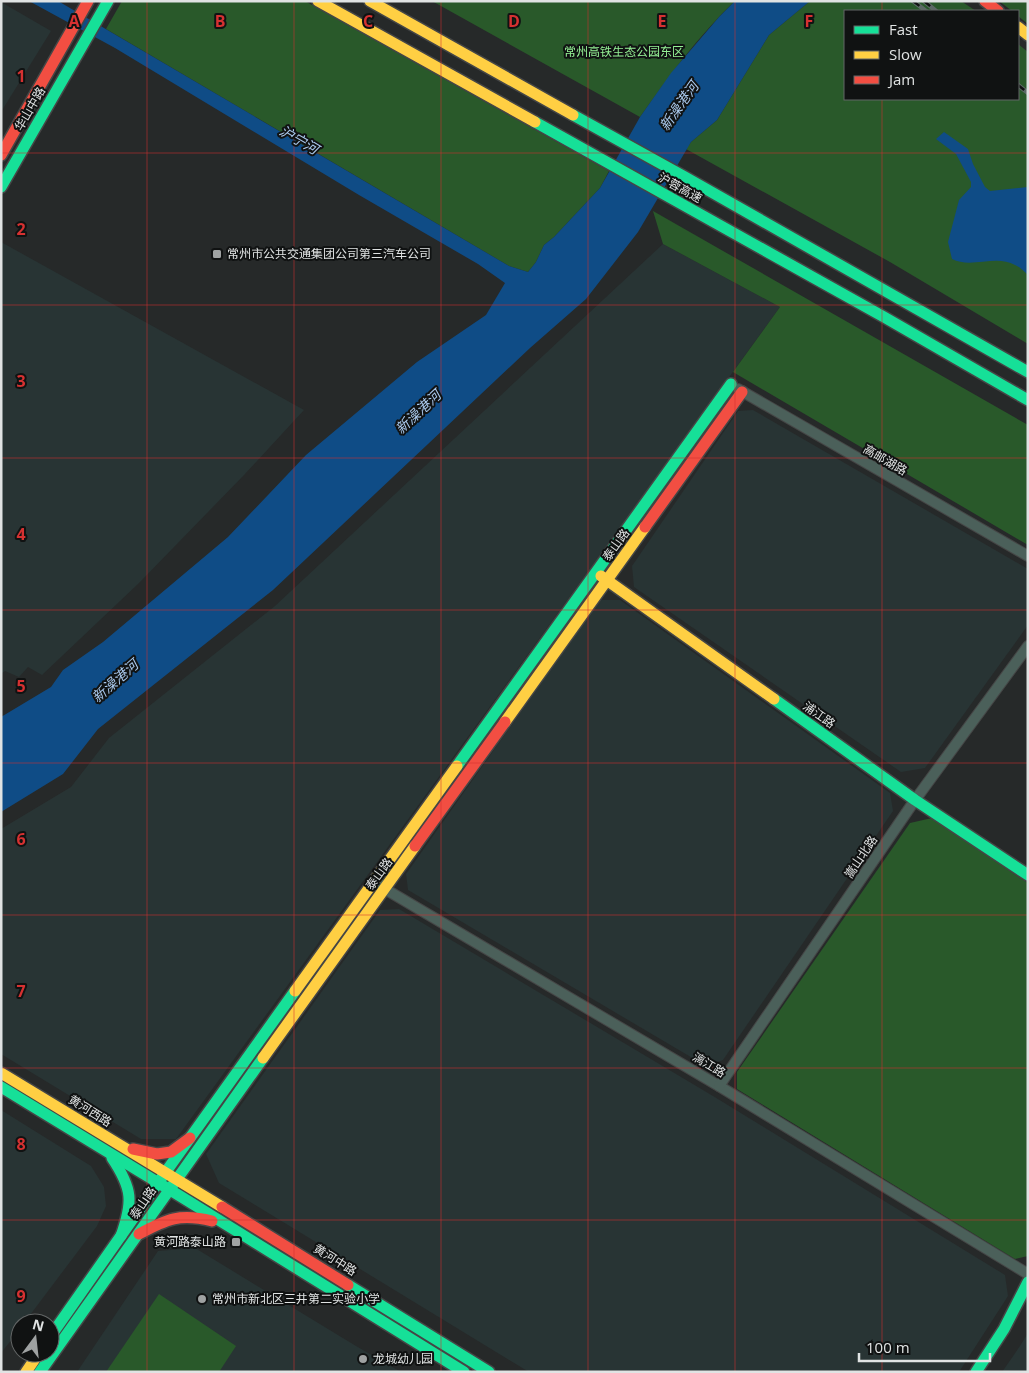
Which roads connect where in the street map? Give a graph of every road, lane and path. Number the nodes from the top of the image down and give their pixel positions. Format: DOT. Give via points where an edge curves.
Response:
graph roads {
  1 [pos="108,1"];
  2 [pos="318,1"];
  3 [pos="370,1"];
  4 [pos="985,1"];
  5 [pos="85,6"];
  6 [pos="997,10"];
  7 [pos="1,154"];
  8 [pos="1,187"];
  9 [pos="1028,372"];
  10 [pos="731,384"];
  11 [pos="742,392"];
  12 [pos="1028,400"];
  13 [pos="1028,556"];
  14 [pos="597,572"];
  15 [pos="606,581"];
  16 [pos="1028,646"];
  17 [pos="915,800"];
  18 [pos="1028,875"];
  19 [pos="375,881"];
  20 [pos="385,889"];
  21 [pos="1,1073"];
  22 [pos="719,1086"];
  23 [pos="1,1087"];
  24 [pos="190,1138"];
  25 [pos="119,1145"];
  26 [pos="107,1152"];
  27 [pos="162,1178"];
  28 [pos="176,1179"];
  29 [pos="169,1189"];
  30 [pos="227,1225"];
  31 [pos="139,1234"];
  32 [pos="121,1236"];
  33 [pos="1028,1274"];
  34 [pos="1028,1282"];
  35 [pos="1028,1302"];
  36 [pos="60,1323"];
  37 [pos="40,1372"];
  38 [pos="464,1372"];
  39 [pos="489,1372"];
  40 [pos="976,1372"];
  41 [pos="987,1372"];
  1 -- 8 [label="main road, 华山中路"];
  2 -- 12 [label="main road, 沪蓉高速"];
  3 -- 9 [label="main road, 沪蓉高速"];
  4 -- 6 [label="main road"];
  5 -- 7 [label="main road, 华山中路"];
  10 -- 11 [label="street, 高邮湖路"];
  10 -- 14 [label="main road, 泰山路"];
  11 -- 13 [label="street, 高邮湖路"];
  11 -- 15 [label="main road, 泰山路"];
  14 -- 15 [label="main road, 浦江路"];
  14 -- 19 [label="main road, 泰山路"];
  15 -- 17 [label="main road, 浦江路"];
  15 -- 20 [label="main road, 泰山路"];
  16 -- 17 [label="street, 嵩山北路"];
  17 -- 18 [label="main road, 浦江路"];
  17 -- 22 [label="street, 嵩山北路"];
  19 -- 20 [label="street, 漓江路"];
  19 -- 24 [label="main road, 泰山路"];
  20 -- 22 [label="street, 漓江路"];
  20 -- 28 [label="main road, 泰山路"];
  21 -- 25 [label="main road, 黄河西路"];
  22 -- 33 [label="street, 漓江路"];
  23 -- 26 [label="main road, 黄河西路"];
  24 -- 25 [label="main road" via="171,1152 157,1154"];
  24 -- 27 [label="main road, 泰山路"];
  25 -- 27 [label="main road, 黄河西路"];
  26 -- 27 [label="main road, 黄河西路"];
  26 -- 32 [label="main road" via="123,1174 131,1199 129,1216"];
  27 -- 28 [label="main road, 黄河中路"];
  27 -- 29 [label="main road"];
  27 -- 32 [label="main road, 泰山路"];
  28 -- 29 [label="main road, 泰山路"];
  28 -- 39 [label="main road, 黄河中路"];
  29 -- 30 [label="main road"];
  29 -- 31 [label="main road, 泰山路"];
  30 -- 31 [label="main road" via="182,1216 163,1221"];
  30 -- 38 [label="main road"];
  31 -- 37 [label="main road, 泰山路"];
  32 -- 36 [label="main road, 泰山路"];
  34 -- 40 [label="main road" via="1004,1329"];
  35 -- 41 [label="main road"];
}
